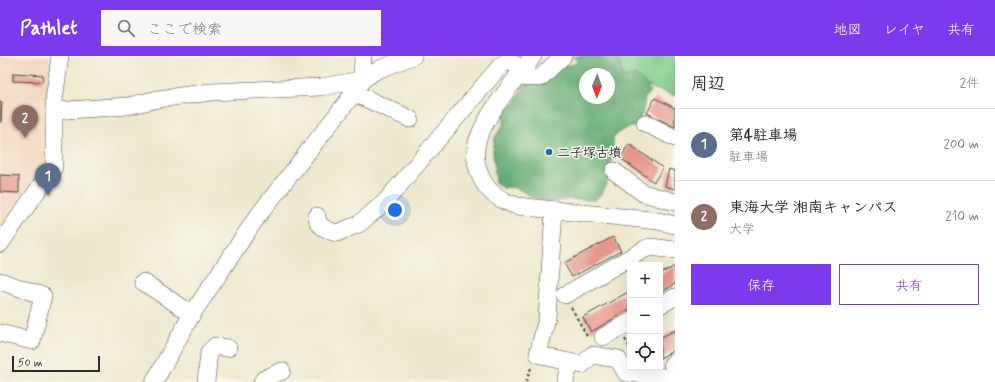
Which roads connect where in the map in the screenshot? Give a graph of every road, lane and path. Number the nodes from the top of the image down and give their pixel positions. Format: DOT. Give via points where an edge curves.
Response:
graph roads {
  1 [pos="60,56"];
  2 [pos="362,56"];
  3 [pos="413,56"];
  4 [pos="563,56"];
  5 [pos="524,67"];
  6 [pos="358,86"];
  7 [pos="54,111"];
  8 [pos="410,120"];
  9 [pos="645,123"];
  10 [pos="675,138"];
  11 [pos="614,171"];
  12 [pos="675,202"];
  13 [pos="554,210"];
  14 [pos="317,216"];
  15 [pos="675,225"];
  16 [pos="0,244"];
  17 [pos="675,250"];
  18 [pos="0,281"];
  19 [pos="144,282"];
  20 [pos="564,295"];
  21 [pos="675,296"];
  22 [pos="663,303"];
  23 [pos="192,314"];
  24 [pos="627,324"];
  25 [pos="0,333"];
  26 [pos="603,337"];
  27 [pos="228,348"];
  28 [pos="570,362"];
  29 [pos="674,368"];
  30 [pos="282,371"];
  31 [pos="154,382"];
  32 [pos="206,382"];
  33 [pos="262,382"];
  34 [pos="565,382"];
  1 -- 7 [label="street"];
  2 -- 6 [label="street"];
  3 -- 6 [label="street" via="375,70"];
  4 -- 5 [label="street" via="540,78"];
  5 -- 13 [label="street" via="479,136 477,167 482,180 502,200 517,206"];
  5 -- 14 [label="street" via="508,61 501,65 385,202 359,224 338,233 322,227"];
  6 -- 7 [label="street" via="211,92 128,106"];
  6 -- 8 [label="street"];
  6 -- 23 [label="street" via="257,217"];
  7 -- 16 [label="street" via="54,167"];
  9 -- 10 [label="street"];
  11 -- 12 [label="street" via="643,193"];
  13 -- 15 [label="street"];
  13 -- 28 [label="street" via="547,318 538,354"];
  17 -- 20 [label="street" via="650,247 645,249"];
  18 -- 25 [label="street" via="43,296 32,341"];
  19 -- 23 [label="street"];
  20 -- 26 [label="path" via="591,343"];
  21 -- 22 [label="street"];
  23 -- 31 [label="street"];
  24 -- 26 [label="street"];
  27 -- 32 [label="street" via="215,346 209,352"];
  28 -- 29 [label="street" via="582,365 592,355 618,360 626,373"];
  28 -- 34 [label="street"];
  30 -- 33 [label="street"];
}
